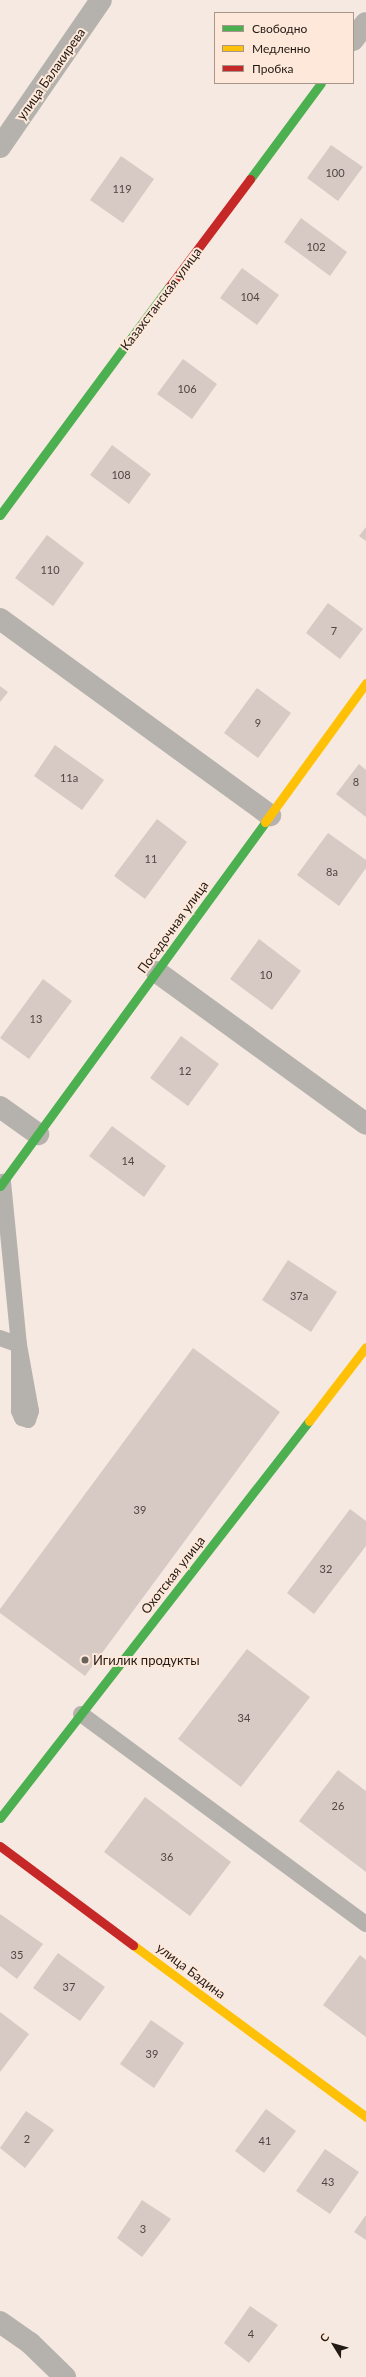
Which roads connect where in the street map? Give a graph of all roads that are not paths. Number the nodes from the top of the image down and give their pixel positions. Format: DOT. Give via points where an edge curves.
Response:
graph roads {
  1 [pos="101,0"];
  2 [pos="366,23"];
  3 [pos="354,39"];
  4 [pos="320,84"];
  5 [pos="0,147"];
  6 [pos="0,515"];
  7 [pos="0,619"];
  8 [pos="366,683"];
  9 [pos="270,815"];
  10 [pos="156,972"];
  11 [pos="0,1107"];
  12 [pos="366,1124"];
  13 [pos="38,1134"];
  14 [pos="2,1184"];
  15 [pos="0,1338"];
  16 [pos="366,1347"];
  17 [pos="81,1714"];
  18 [pos="0,1818"];
  19 [pos="0,1846"];
  20 [pos="366,1924"];
  21 [pos="366,2117"];
  22 [pos="0,2322"];
  23 [pos="65,2377"];
  1 -- 5 [label="street, улица Балакирева"];
  2 -- 3 [label="street"];
  4 -- 6 [label="street, Казахстанская улица"];
  7 -- 9 [label="street"];
  8 -- 9 [label="street, Посадочная улица"];
  9 -- 10 [label="street, Посадочная улица"];
  10 -- 12 [label="street"];
  10 -- 13 [label="street, Посадочная улица"];
  11 -- 13 [label="street"];
  13 -- 14 [label="street, Посадочная улица"];
  14 -- 15 [label="lane" via="19,1345"];
  16 -- 17 [label="street, Охотская улица"];
  17 -- 18 [label="street, Охотская улица"];
  17 -- 20 [label="lane"];
  19 -- 21 [label="street, улица Бадина"];
  22 -- 23 [label="street" via="30,2343"];
}
